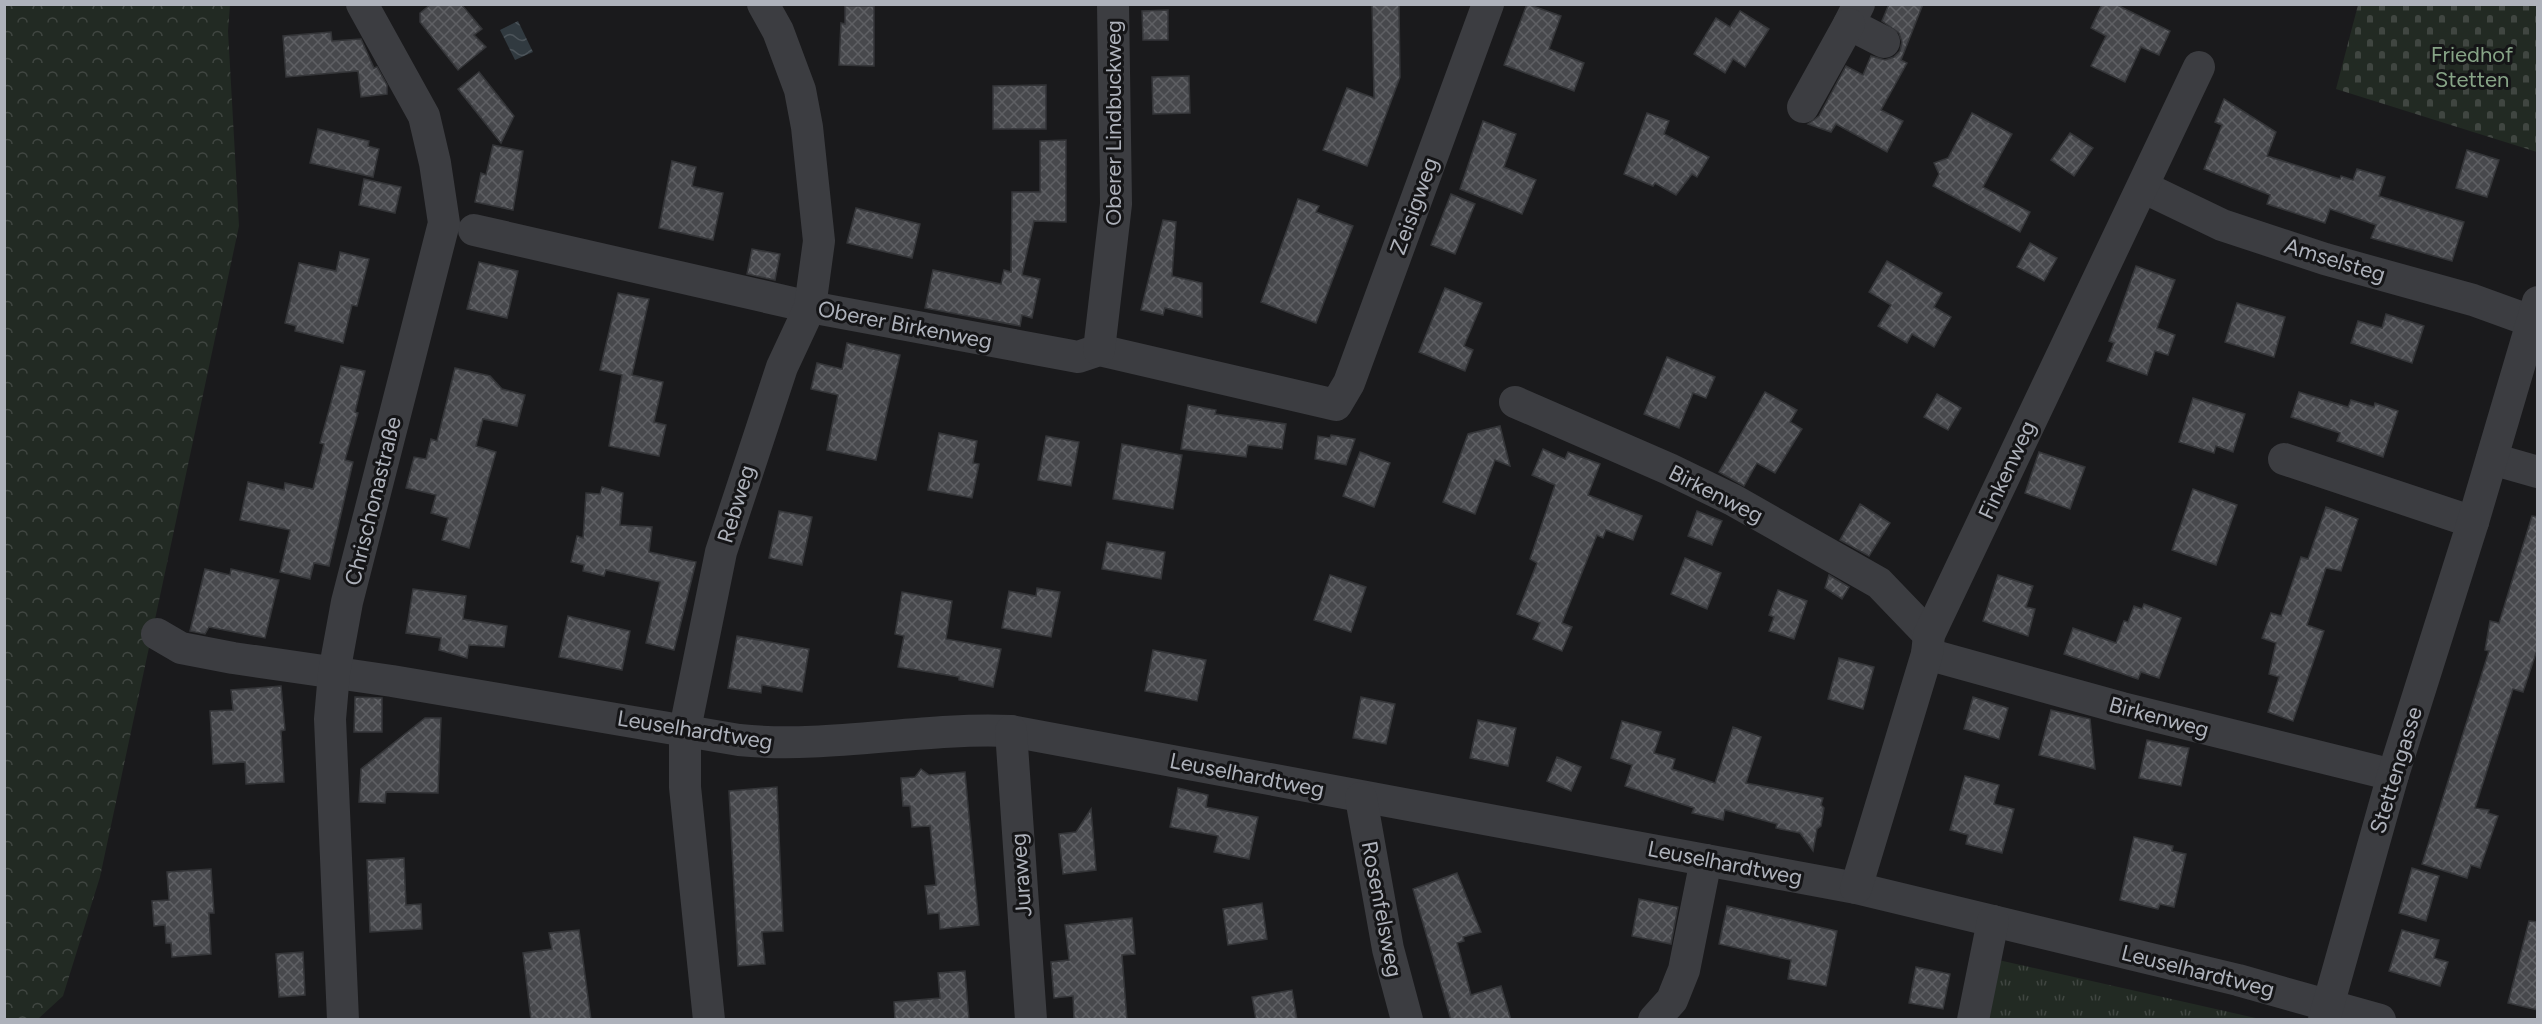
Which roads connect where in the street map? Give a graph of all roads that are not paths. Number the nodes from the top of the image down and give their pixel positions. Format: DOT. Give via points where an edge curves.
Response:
graph roads {
  1 [pos="362,4"];
  2 [pos="763,4"];
  3 [pos="1113,4"];
  4 [pos="1488,4"];
  5 [pos="1854,14"];
  6 [pos="1884,42"];
  7 [pos="2199,67"];
  8 [pos="1803,107"];
  9 [pos="2143,187"];
  10 [pos="458,226"];
  11 [pos="810,307"];
  12 [pos="2534,311"];
  13 [pos="1099,350"];
  14 [pos="1515,402"];
  15 [pos="1336,405"];
  16 [pos="2284,459"];
  17 [pos="2492,459"];
  18 [pos="2538,472"];
  19 [pos="2473,522"];
  20 [pos="157,634"];
  21 [pos="1928,645"];
  22 [pos="334,673"];
  23 [pos="685,729"];
  24 [pos="1011,731"];
  25 [pos="2393,775"];
  26 [pos="1361,798"];
  27 [pos="1706,860"];
  28 [pos="1856,888"];
  29 [pos="1993,921"];
  30 [pos="2326,1012"];
  31 [pos="343,1020"];
  32 [pos="709,1020"];
  33 [pos="1031,1020"];
  34 [pos="1407,1020"];
  35 [pos="1654,1020"];
  36 [pos="1973,1020"];
  37 [pos="2380,1020"];
  1 -- 10 [label="street, Chrischonastraße" via="424,116 435,163"];
  2 -- 11 [label="street, Rebweg" via="778,31 800,90 807,127 819,241"];
  3 -- 13 [label="street, Oberer Lindbuckweg" via="1116,204"];
  4 -- 15 [label="street, Zeisigweg" via="1349,383"];
  5 -- 6 [label="street"];
  5 -- 8 [label="street"];
  7 -- 9 [label="street, Finkenweg"];
  9 -- 12 [label="street, Amselsteg" via="2222,225 2325,259 2473,300"];
  9 -- 21 [label="street, Finkenweg" via="2064,346"];
  10 -- 11 [label="street, Oberer Birkenweg"];
  10 -- 22 [label="street, Chrischonastraße" via="350,591"];
  11 -- 13 [label="street, Oberer Birkenweg" via="1078,357"];
  11 -- 23 [label="street, Rebweg" via="778,377 721,552"];
  12 -- 17 [label="street, Stettengasse"];
  13 -- 15 [label="street, Oberer Birkenweg"];
  14 -- 21 [label="street, Birkenweg" via="1733,500 1879,583"];
  16 -- 19 [label="street"];
  17 -- 18 [label="street"];
  17 -- 19 [label="street, Stettengasse"];
  19 -- 25 [label="street, Stettengasse"];
  20 -- 22 [label="street, Leuselhardtweg" via="181,648"];
  21 -- 25 [label="street, Birkenweg" via="2122,708"];
  21 -- 28 [label="street, Finkenweg"];
  22 -- 23 [label="street, Leuselhardtweg"];
  22 -- 31 [label="street, Chrischonastraße" via="330,719"];
  23 -- 24 [label="street, Leuselhardtweg" via="782,744 974,730"];
  23 -- 32 [label="street, Rebweg" via="685,787"];
  24 -- 26 [label="street, Leuselhardtweg"];
  24 -- 33 [label="street, Juraweg"];
  25 -- 30 [label="street, Stettengasse"];
  26 -- 27 [label="street, Leuselhardtweg" via="1434,808"];
  26 -- 34 [label="street, Rosenfelsweg" via="1388,949"];
  27 -- 28 [label="street, Leuselhardtweg"];
  27 -- 35 [label="street" via="1684,970 1672,999"];
  28 -- 29 [label="street, Leuselhardtweg"];
  29 -- 30 [label="street, Leuselhardtweg" via="2238,980"];
  29 -- 36 [label="street"];
  30 -- 37 [label="street, Leuselhardtweg"];
}
